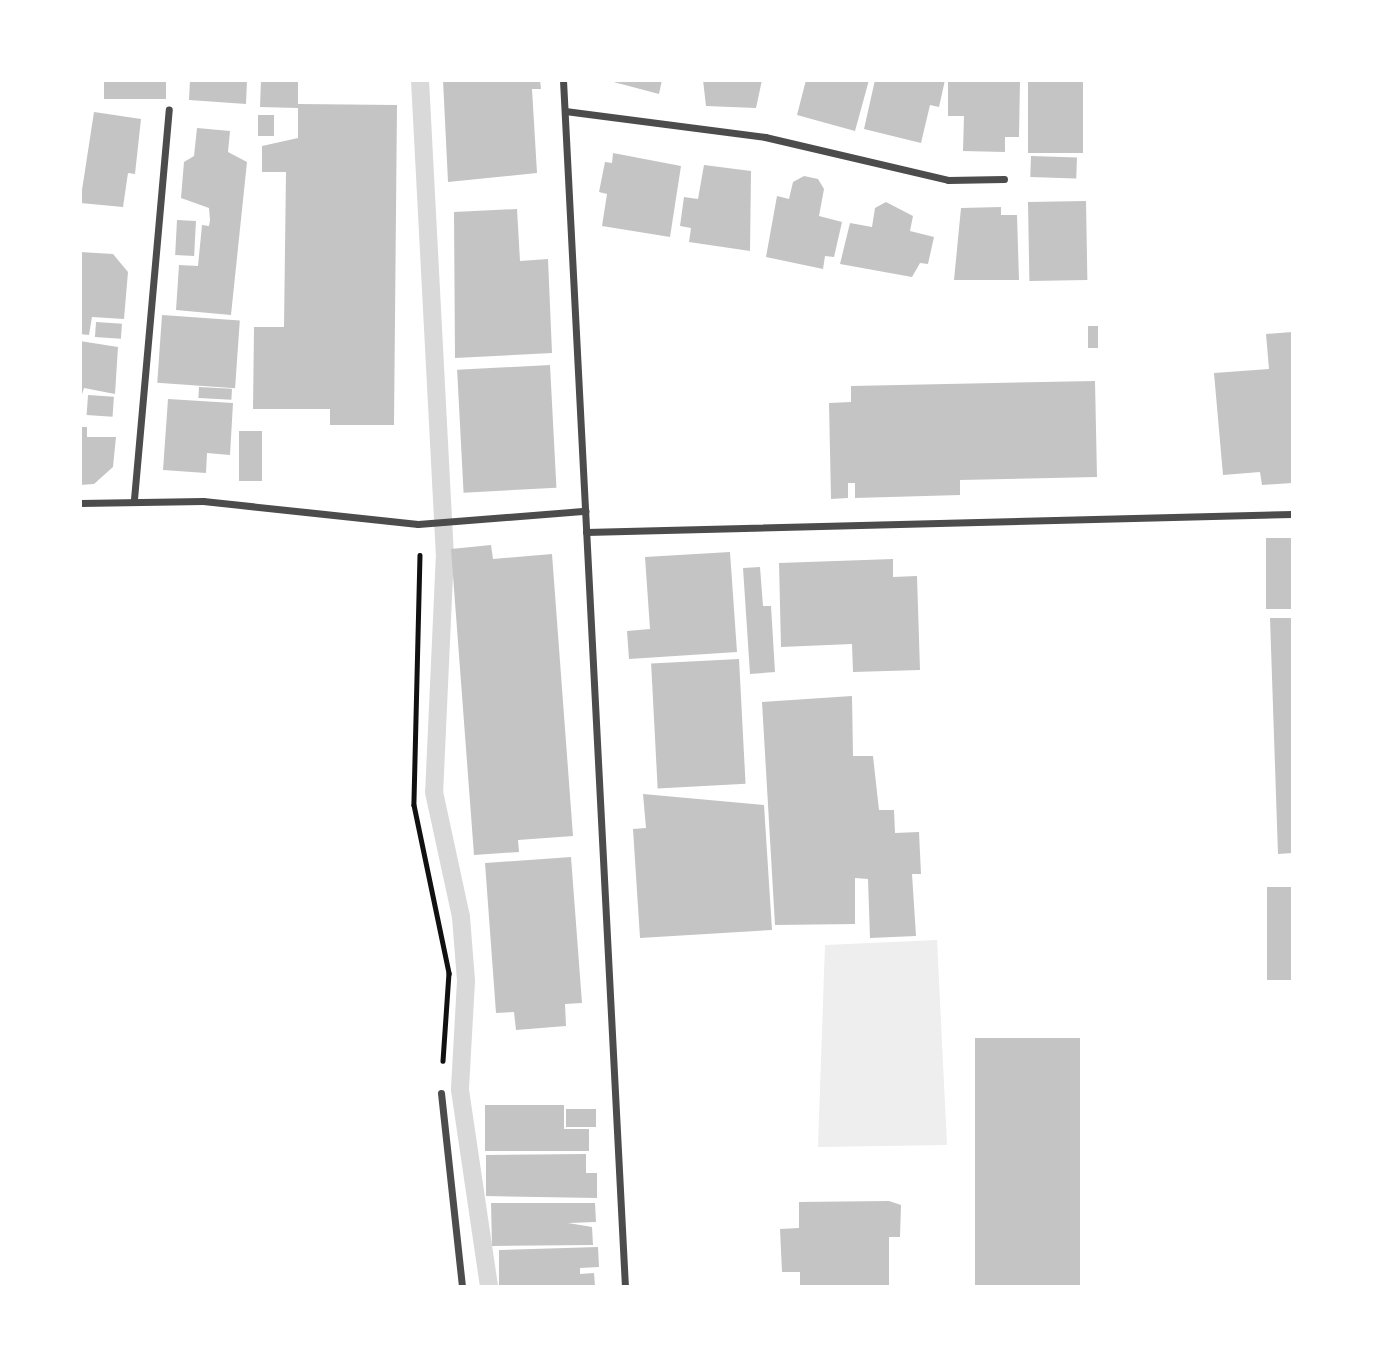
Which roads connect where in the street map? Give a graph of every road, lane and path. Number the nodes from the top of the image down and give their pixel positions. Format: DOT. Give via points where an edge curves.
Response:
graph roads {
  1 [pos="563,80"];
  2 [pos="169,110"];
  3 [pos="565,111"];
  4 [pos="1004,178"];
  5 [pos="134,499"];
  6 [pos="80,503"];
  7 [pos="585,511"];
  8 [pos="1293,513"];
  9 [pos="418,524"];
  10 [pos="586,532"];
  11 [pos="441,1093"];
  12 [pos="462,1286"];
  13 [pos="625,1286"];
  1 -- 3 [label="street"];
  2 -- 5 [label="street"];
  3 -- 4 [label="street" via="765,136 948,180"];
  3 -- 7 [label="street"];
  5 -- 6 [label="street"];
  5 -- 9 [label="street"];
  7 -- 9 [label="street"];
  7 -- 10 [label="street"];
  8 -- 10 [label="street"];
  9 -- 11 [label="path" via="414,805 449,973"];
  10 -- 13 [label="street"];
  11 -- 12 [label="street"];
}
